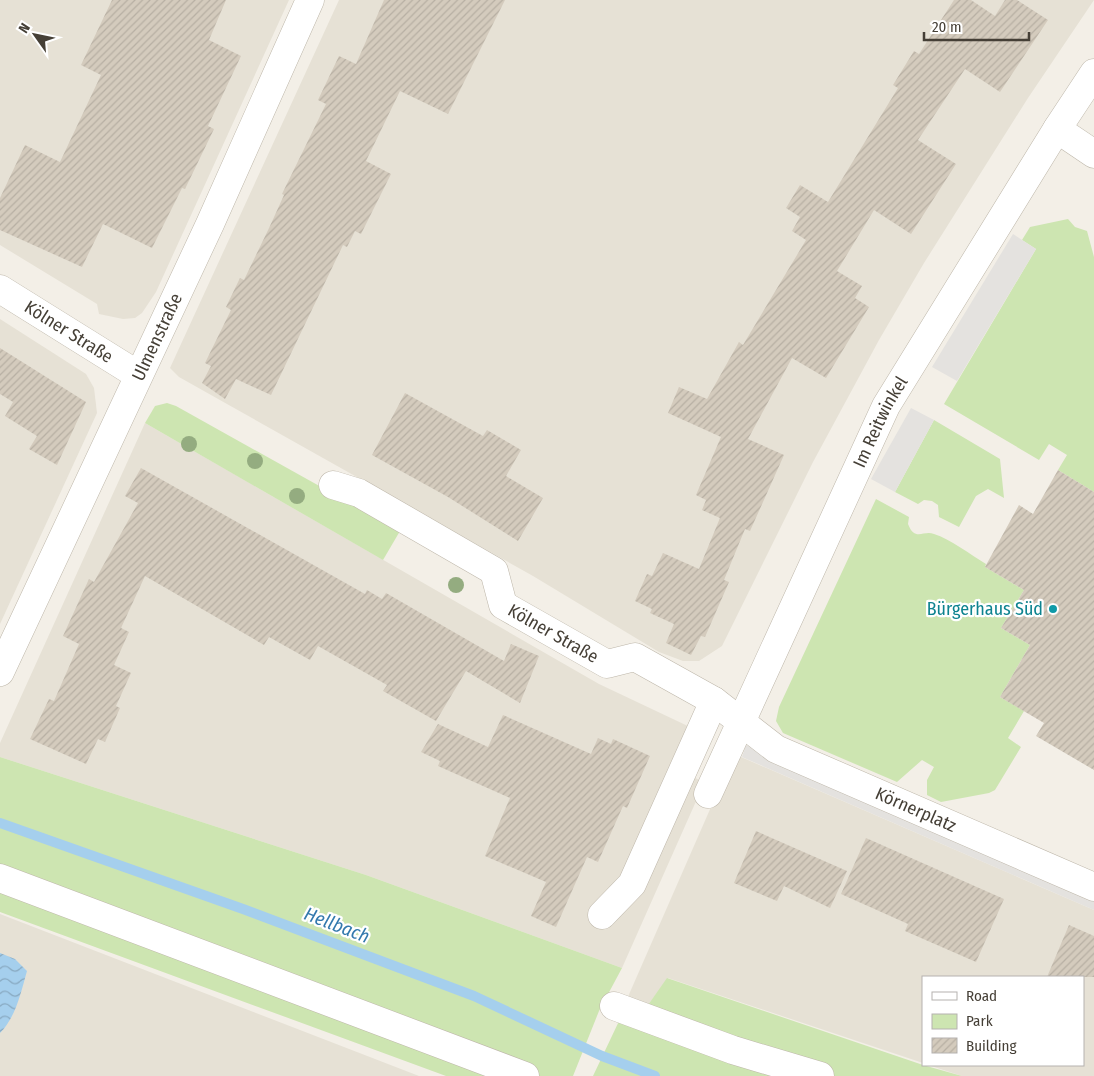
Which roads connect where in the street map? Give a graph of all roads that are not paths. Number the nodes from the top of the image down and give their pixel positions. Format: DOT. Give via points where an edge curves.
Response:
graph roads {
  1 [pos="310,0"];
  2 [pos="1094,73"];
  3 [pos="1057,129"];
  4 [pos="1094,154"];
  5 [pos="0,289"];
  6 [pos="138,374"];
  7 [pos="333,485"];
  8 [pos="0,672"];
  9 [pos="714,701"];
  10 [pos="742,723"];
  11 [pos="708,794"];
  12 [pos="0,878"];
  13 [pos="1094,887"];
  14 [pos="602,914"];
  15 [pos="614,1006"];
  16 [pos="525,1076"];
  17 [pos="820,1076"];
  1 -- 6 [label="street, Ulmenstraße" via="210,224"];
  2 -- 3 [label="street, Im Reitwinkel"];
  3 -- 4 [label="street"];
  3 -- 10 [label="street, Im Reitwinkel" via="886,406"];
  5 -- 6 [label="street, Kölner Straße"];
  6 -- 8 [label="street, Ulmenstraße"];
  7 -- 9 [label="street, Kölner Straße" via="359,493 494,571 503,605 598,659 607,664 635,657"];
  9 -- 10 [label="street, Kölner Straße"];
  9 -- 14 [label="street" via="632,884"];
  10 -- 11 [label="street, Im Reitwinkel"];
  10 -- 13 [label="street, Körnerplatz" via="776,749"];
  12 -- 16 [label="street"];
  15 -- 17 [label="street" via="734,1050"];
}
